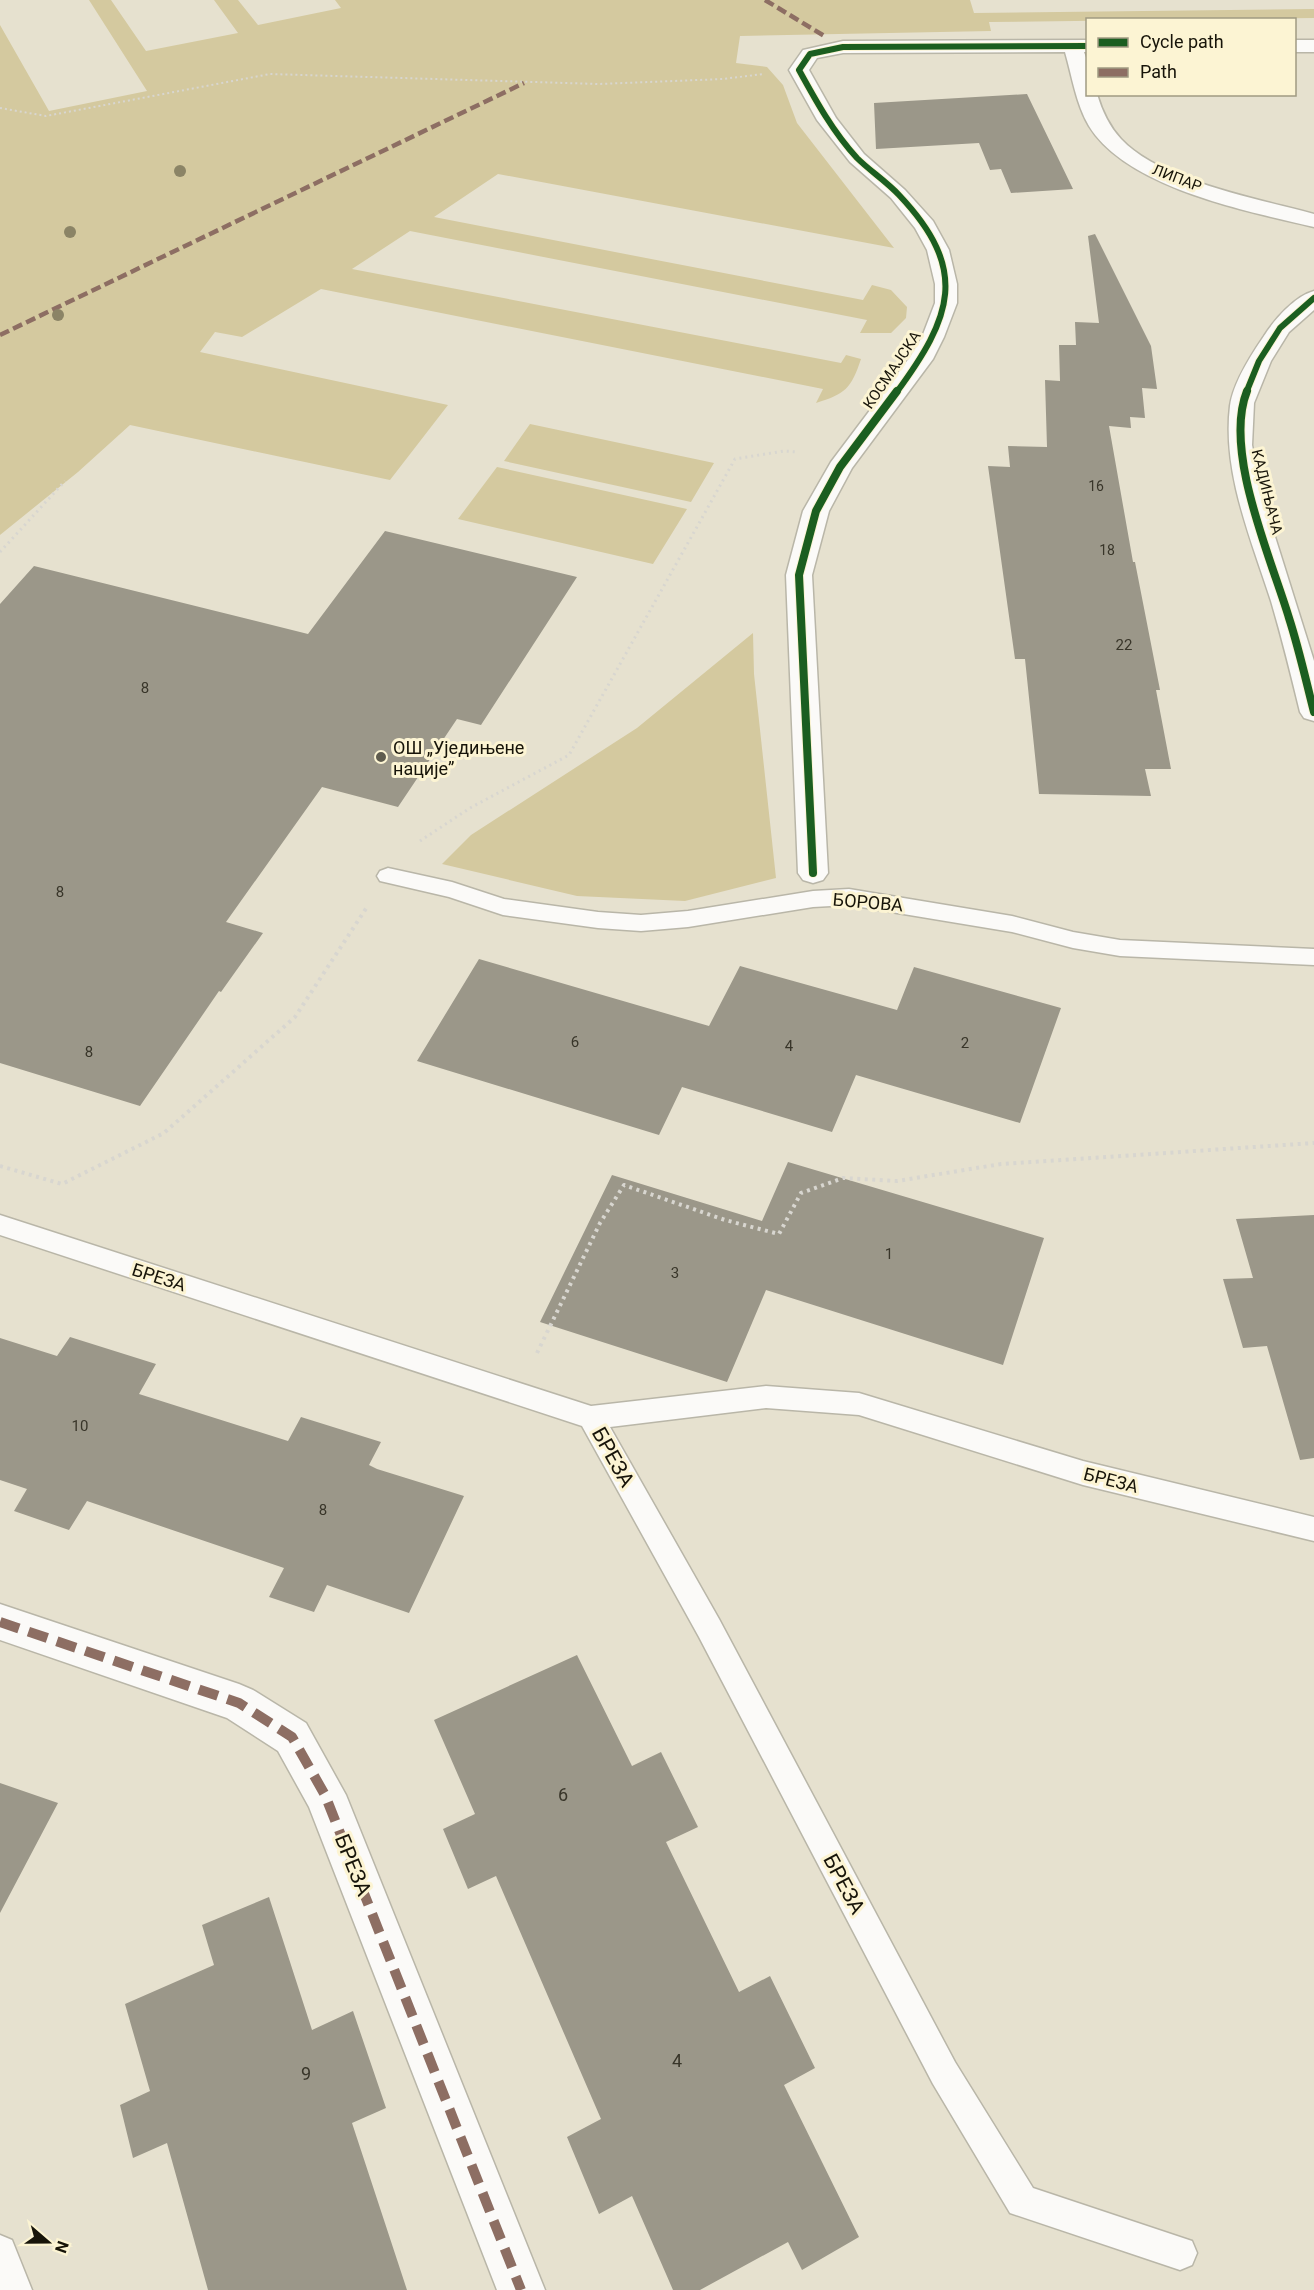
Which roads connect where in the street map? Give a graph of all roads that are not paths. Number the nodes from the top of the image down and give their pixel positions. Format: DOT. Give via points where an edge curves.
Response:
graph roads {
  1 [pos="1080,46"];
  2 [pos="1296,46"];
  3 [pos="1314,46"];
  4 [pos="1086,81"];
  5 [pos="1088,96"];
  6 [pos="1314,220"];
  7 [pos="1314,298"];
  8 [pos="1302,621"];
  9 [pos="1314,712"];
  10 [pos="813,873"];
  11 [pos="388,876"];
  12 [pos="1314,957"];
  13 [pos="0,1225"];
  14 [pos="591,1418"];
  15 [pos="1314,1529"];
  16 [pos="0,1622"];
  17 [pos="0,2252"];
  18 [pos="1180,2253"];
  19 [pos="15,2290"];
  20 [pos="521,2290"];
  1 -- 4 [label="street, ЛИПАР"];
  1 -- 10 [label="street, КОСМАЈСКА" via="843,47 810,54 799,70 827,120 857,158 898,194 925,226 938,250 946,284 946,303 921,359 840,467 816,511 799,575"];
  2 -- 3 [label="street"];
  5 -- 6 [label="street, ЛИПАР" via="1101,127 1136,160 1177,182"];
  7 -- 8 [label="street, КАДИЊАЧА" via="1280,328 1259,362 1242,403 1240,446 1249,492"];
  8 -- 9 [label="street, КАДИЊАЧА"];
  11 -- 12 [label="lane, БОРОВА" via="452,890 503,907 597,920 641,923 688,919 849,897 1012,924 1120,948"];
  13 -- 14 [label="lane, БРЕЗА"];
  14 -- 15 [label="lane, БРЕЗА" via="765,1397 859,1404 1083,1473"];
  14 -- 18 [label="lane, БРЕЗА" via="709,1628 944,2073 1022,2201"];
  16 -- 20 [label="street, БРЕЗА" via="239,1703 292,1737 325,1795"];
  17 -- 19 [label="lane"];
}
